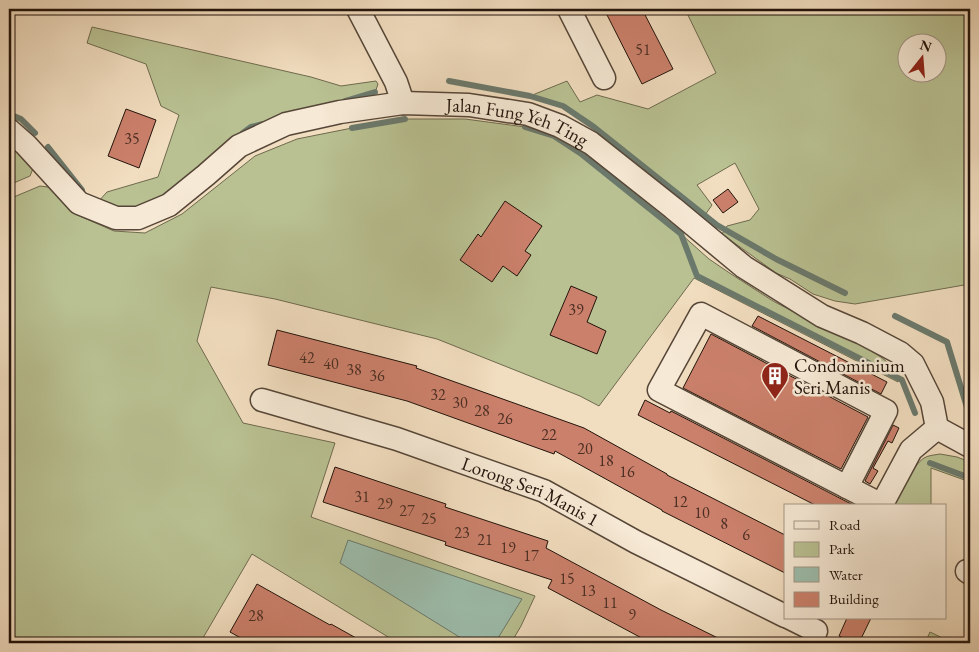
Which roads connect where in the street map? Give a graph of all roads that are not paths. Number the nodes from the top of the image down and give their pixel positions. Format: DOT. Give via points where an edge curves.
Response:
graph roads {
  1 [pos="358,9"];
  2 [pos="569,9"];
  3 [pos="604,78"];
  4 [pos="403,103"];
  5 [pos="9,130"];
  6 [pos="262,400"];
  7 [pos="937,428"];
  8 [pos="970,446"];
  9 [pos="847,487"];
  10 [pos="880,504"];
  11 [pos="883,504"];
  12 [pos="784,616"];
  13 [pos="794,620"];
  14 [pos="816,631"];
  1 -- 4 [label="street" via="396,82"];
  2 -- 3 [label="street"];
  4 -- 5 [label="street, Jalan Fung Yeh Ting" via="286,124 239,146 168,205 138,218 116,218 79,203"];
  4 -- 7 [label="street, Jalan Fung Yeh Ting" via="468,105 528,114 560,126 591,144 744,267 822,316 900,352 913,364 932,402"];
  6 -- 12 [label="street, Lorong Seri Manis 1" via="397,439 544,491 636,542"];
  7 -- 8 [label="street"];
  7 -- 11 [label="street" via="911,450"];
  9 -- 9 [label="street" via="659,390 701,314 886,411"];
  9 -- 10 [label="street"];
  13 -- 14 [label="street"];
}
